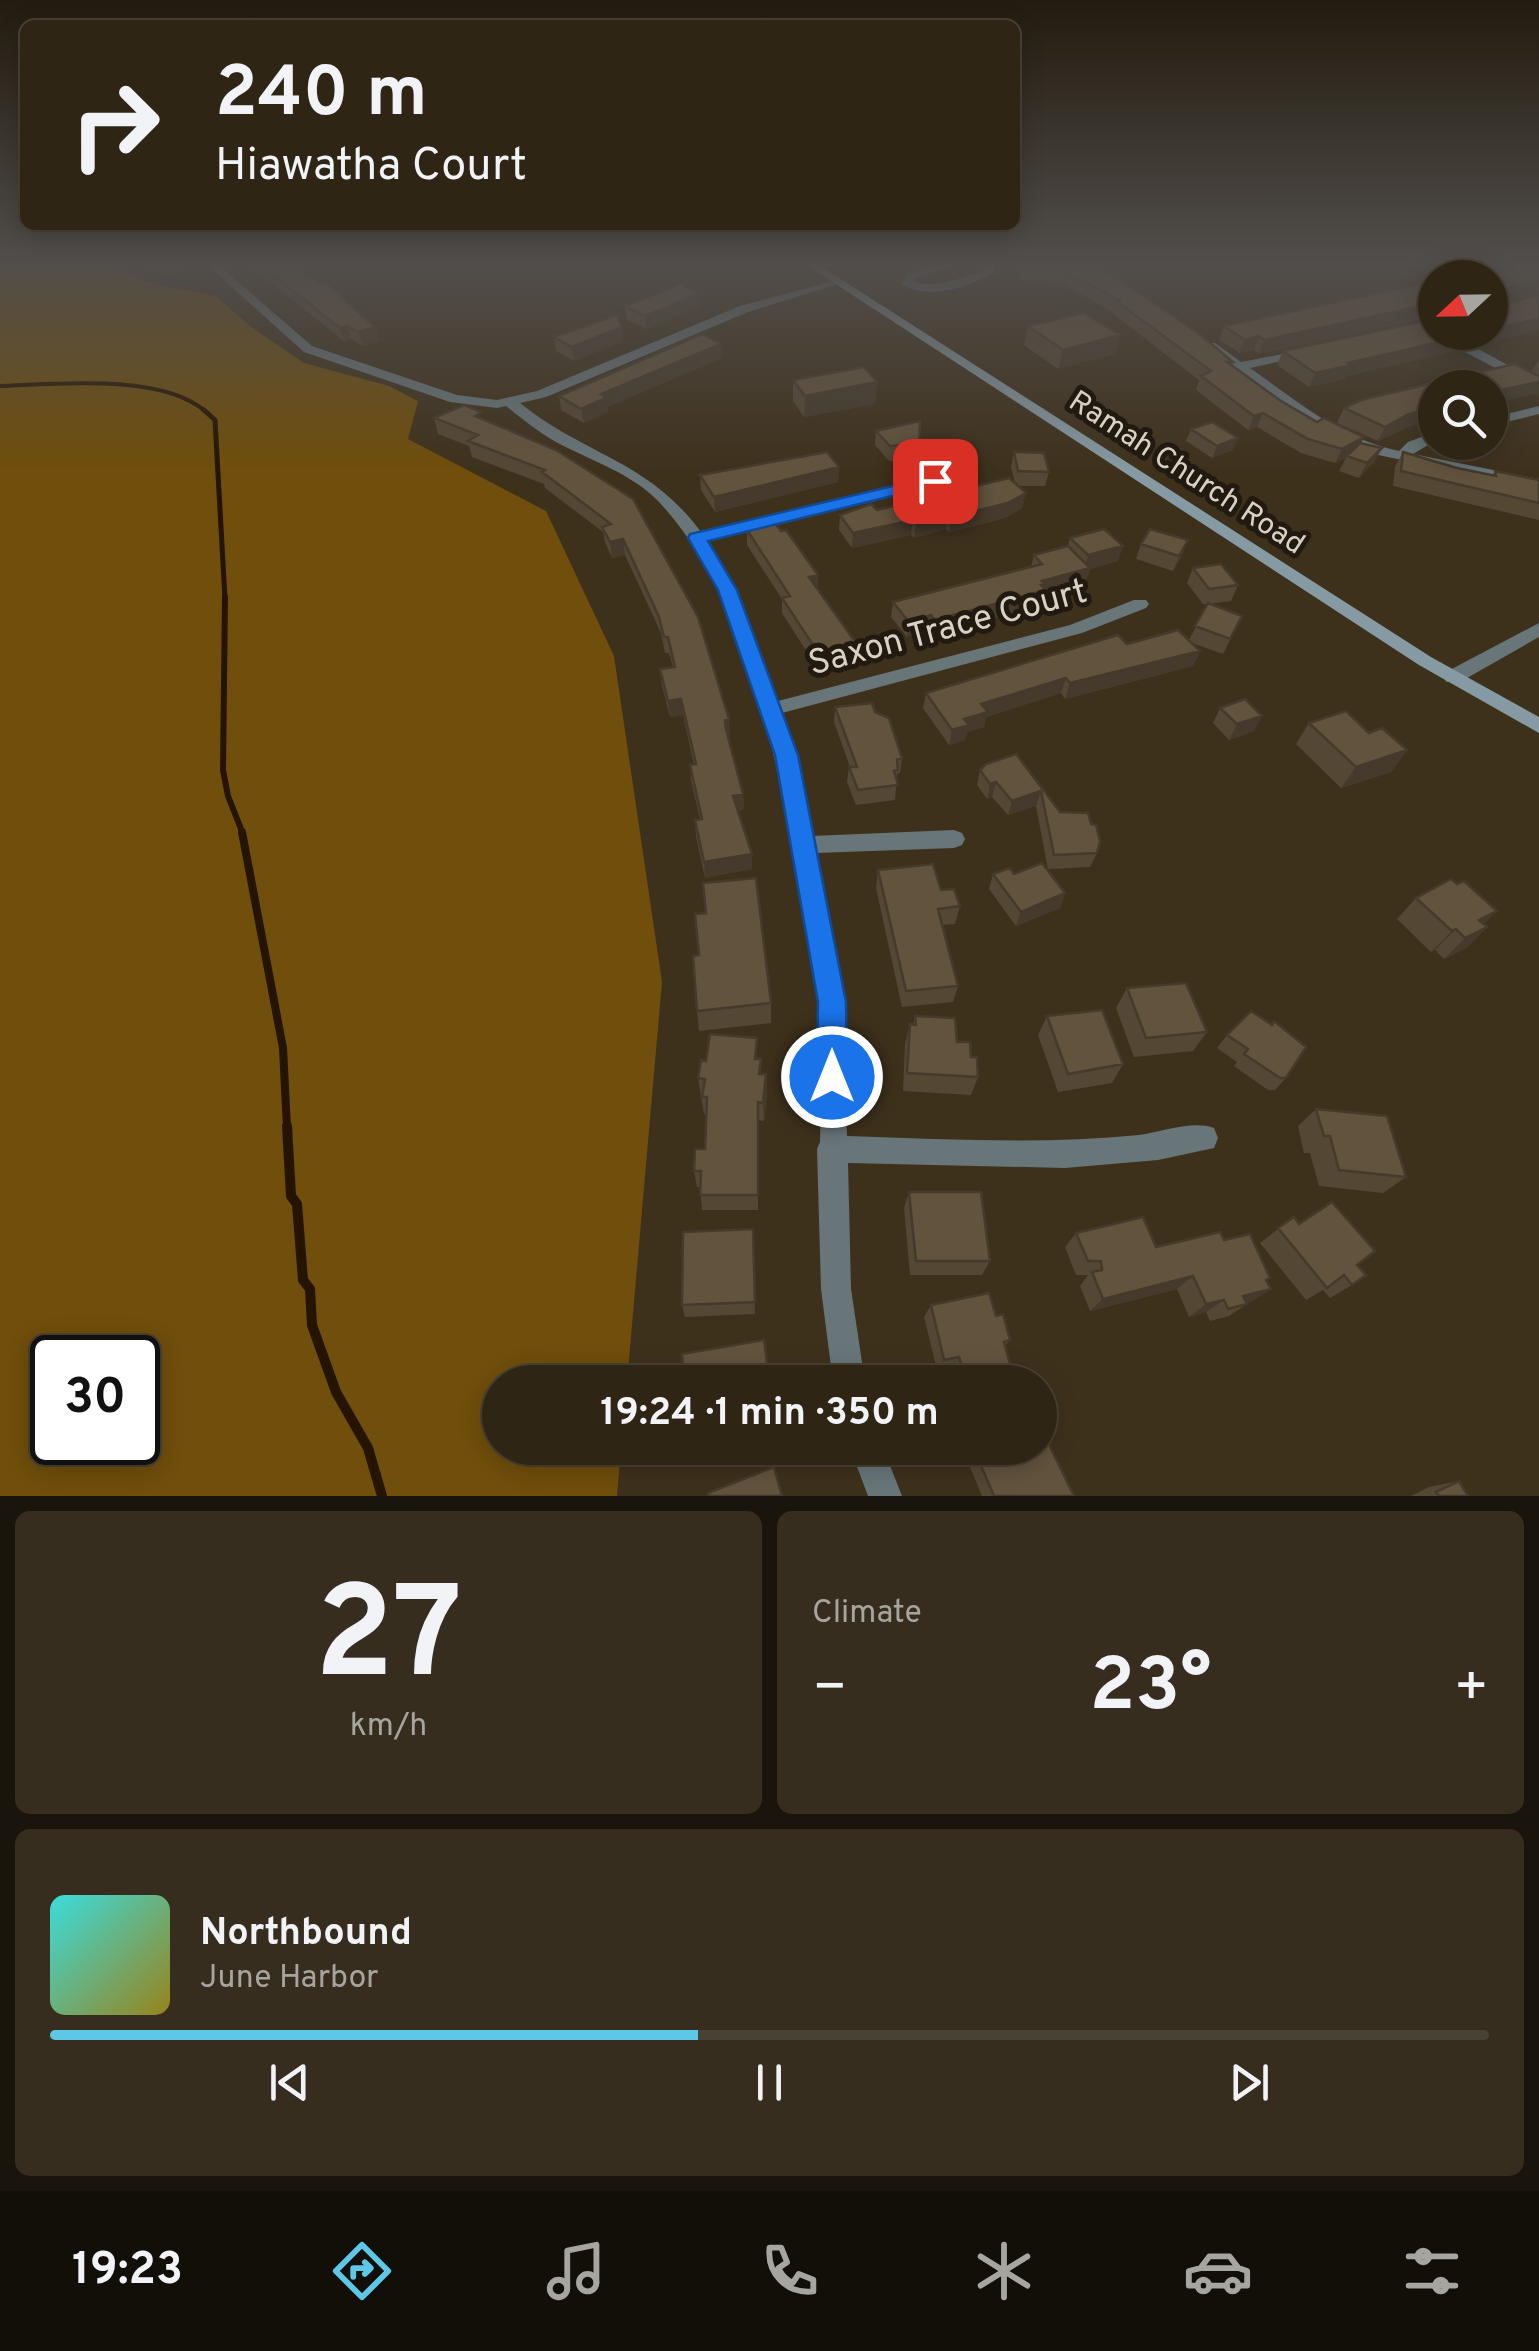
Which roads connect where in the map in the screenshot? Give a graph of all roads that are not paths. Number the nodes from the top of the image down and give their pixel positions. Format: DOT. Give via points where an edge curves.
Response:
graph roads {
  1 [pos="288,332"];
  2 [pos="688,332"];
  3 [pos="916,332"];
  4 [pos="1197,336"];
  5 [pos="1315,350"];
  6 [pos="1473,350"];
  7 [pos="1238,366"];
  8 [pos="1539,387"];
  9 [pos="510,402"];
  10 [pos="1539,410"];
  11 [pos="1508,418"];
  12 [pos="1418,443"];
  13 [pos="1402,456"];
  14 [pos="972,471"];
  15 [pos="1539,484"];
  16 [pos="697,538"];
  17 [pos="1140,604"];
  18 [pos="1539,629"];
  19 [pos="1453,677"];
  20 [pos="772,709"];
  21 [pos="1539,726"];
  22 [pos="954,840"];
  23 [pos="804,845"];
  24 [pos="1204,1138"];
  25 [pos="831,1149"];
  26 [pos="846,1365"];
  27 [pos="873,1465"];
  28 [pos="885,1496"];
  1 -- 9 [label="street" via="308,349 455,399"];
  2 -- 9 [label="street"];
  3 -- 19 [label="main road, Ramah Church Road"];
  4 -- 7 [label="street"];
  5 -- 7 [label="street"];
  6 -- 8 [label="street"];
  7 -- 13 [label="street" via="1331,432"];
  9 -- 16 [label="street" via="540,427 637,478"];
  10 -- 11 [label="street"];
  12 -- 13 [label="street"];
  13 -- 15 [label="street"];
  14 -- 16 [label="street"];
  16 -- 20 [label="street" via="726,588"];
  17 -- 20 [label="street, Saxon Trace Court" via="1076,629"];
  18 -- 19 [label="street"];
  19 -- 21 [label="main road, Ramah Church Road"];
  20 -- 23 [label="street"];
  22 -- 23 [label="street"];
  23 -- 25 [label="street" via="832,1005"];
  24 -- 25 [label="street" via="1065,1156"];
  25 -- 26 [label="street"];
  27 -- 28 [label="street"];
}
